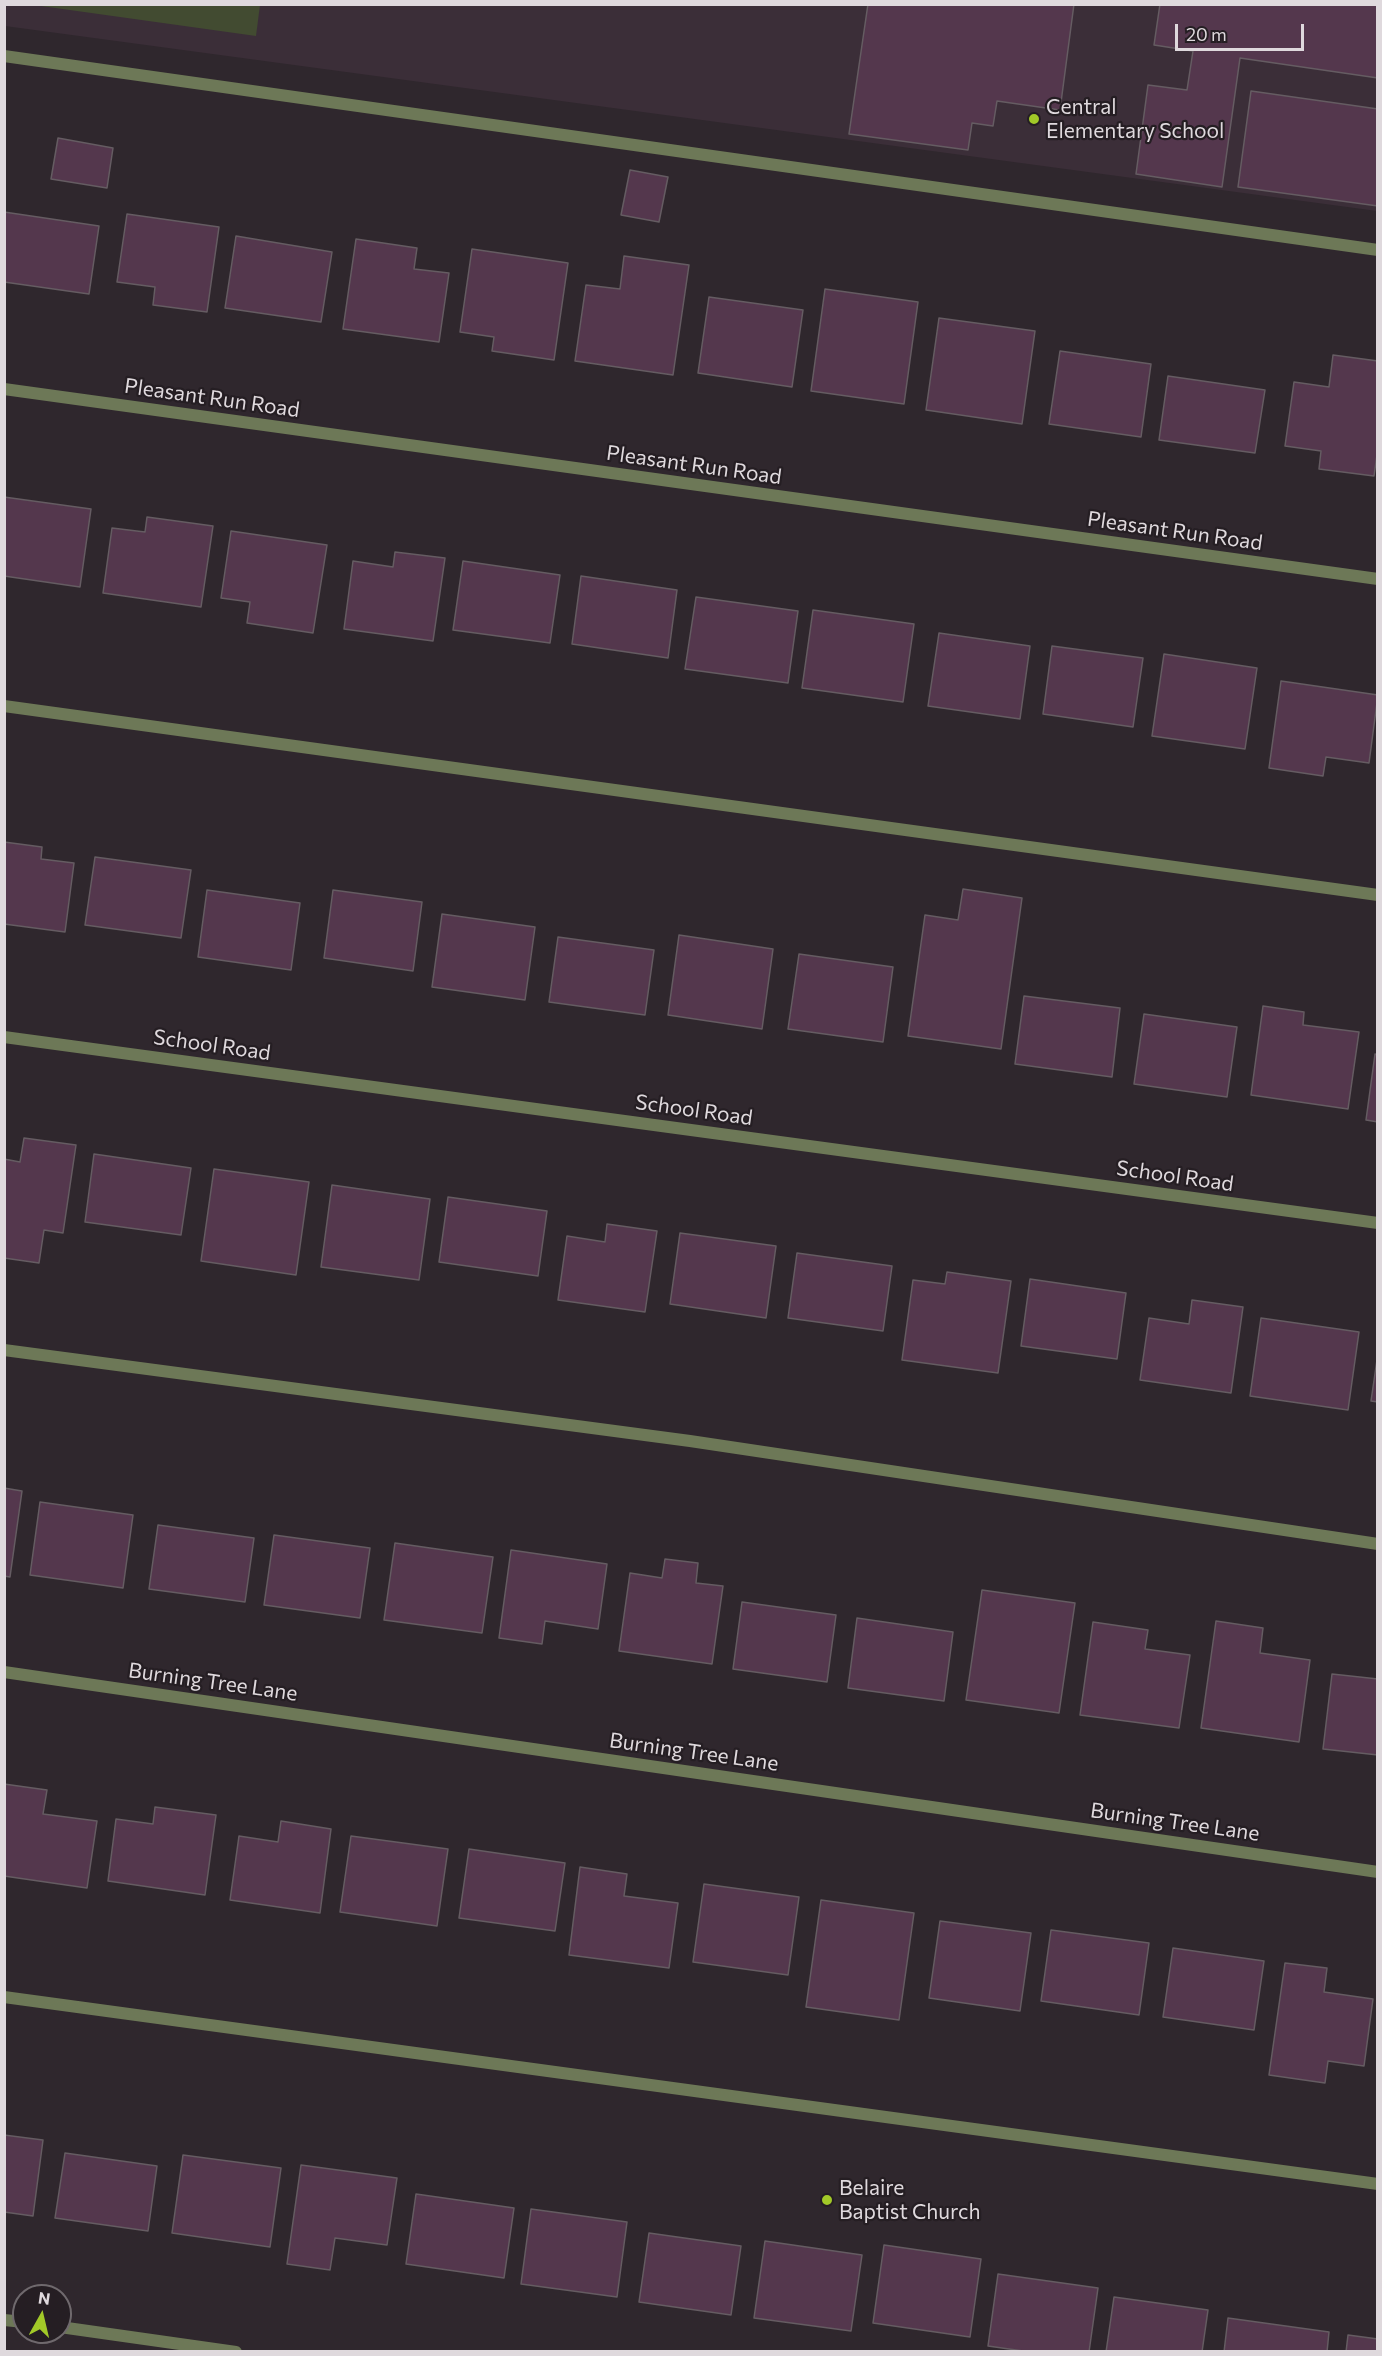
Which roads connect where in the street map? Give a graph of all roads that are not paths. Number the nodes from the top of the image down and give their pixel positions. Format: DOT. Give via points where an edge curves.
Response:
graph roads {
  1 [pos="4,56"];
  2 [pos="1377,250"];
  3 [pos="4,389"];
  4 [pos="1377,579"];
  5 [pos="4,706"];
  6 [pos="1377,895"];
  7 [pos="4,1037"];
  8 [pos="1377,1223"];
  9 [pos="4,1350"];
  10 [pos="1377,1544"];
  11 [pos="4,1671"];
  12 [pos="1377,1872"];
  13 [pos="4,1998"];
  14 [pos="1377,2184"];
  15 [pos="72,2329"];
  16 [pos="236,2352"];
  1 -- 2 [label="street"];
  3 -- 4 [label="street, Pleasant Run Road"];
  5 -- 6 [label="street"];
  7 -- 8 [label="street, School Road"];
  9 -- 10 [label="street" via="702,1443"];
  11 -- 12 [label="street, Burning Tree Lane"];
  13 -- 14 [label="street"];
  15 -- 16 [label="street"];
}
